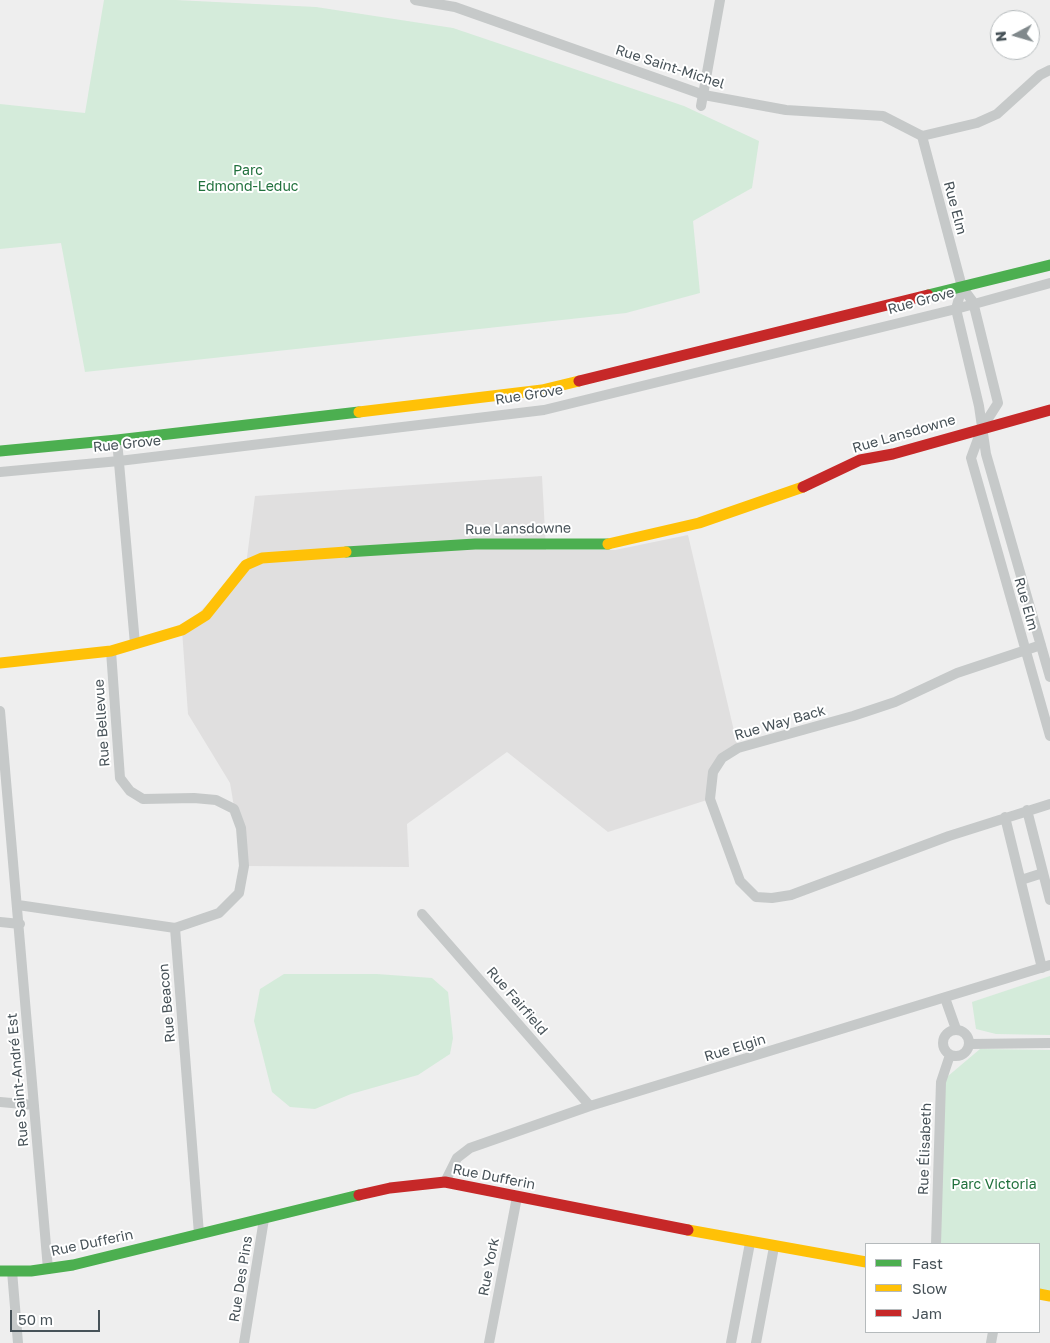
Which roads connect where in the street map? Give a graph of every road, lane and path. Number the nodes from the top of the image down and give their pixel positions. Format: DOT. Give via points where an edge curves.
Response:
graph roads {
  1 [pos="415,0"];
  2 [pos="720,0"];
  3 [pos="1050,70"];
  4 [pos="704,95"];
  5 [pos="701,106"];
  6 [pos="922,136"];
  7 [pos="1050,265"];
  8 [pos="1050,283"];
  9 [pos="962,287"];
  10 [pos="974,302"];
  11 [pos="956,308"];
  12 [pos="1050,410"];
  13 [pos="982,428"];
  14 [pos="117,440"];
  15 [pos="0,451"];
  16 [pos="119,461"];
  17 [pos="0,472"];
  18 [pos="1016,561"];
  19 [pos="1001,566"];
  20 [pos="135,644"];
  21 [pos="1041,645"];
  22 [pos="1025,649"];
  23 [pos="111,651"];
  24 [pos="0,663"];
  25 [pos="1050,678"];
  26 [pos="0,710"];
  27 [pos="1046,711"];
  28 [pos="1050,736"];
  29 [pos="1,744"];
  30 [pos="1050,804"];
  31 [pos="1027,810"];
  32 [pos="1005,816"];
  33 [pos="1043,873"];
  34 [pos="1021,880"];
  35 [pos="1050,900"];
  36 [pos="18,905"];
  37 [pos="422,914"];
  38 [pos="0,922"];
  39 [pos="20,924"];
  40 [pos="175,928"];
  41 [pos="1046,967"];
  42 [pos="944,998"];
  43 [pos="956,1029"];
  44 [pos="1050,1043"];
  45 [pos="970,1044"];
  46 [pos="950,1055"];
  47 [pos="0,1102"];
  48 [pos="34,1105"];
  49 [pos="590,1106"];
  50 [pos="445,1182"];
  51 [pos="516,1197"];
  52 [pos="264,1219"];
  53 [pos="199,1234"];
  54 [pos="750,1243"];
  55 [pos="936,1243"];
  56 [pos="774,1247"];
  57 [pos="865,1262"];
  58 [pos="48,1268"];
  59 [pos="6,1271"];
  60 [pos="18,1343"];
  61 [pos="244,1343"];
  62 [pos="489,1343"];
  63 [pos="730,1343"];
  64 [pos="756,1343"];
  1 -- 4 [label="street, Rue Saint-Michel" via="456,7"];
  2 -- 4 [label="street"];
  3 -- 6 [label="street" via="1040,75 997,114 977,123"];
  4 -- 5 [label="street"];
  4 -- 6 [label="street, Rue Saint-Michel" via="786,110 883,116"];
  6 -- 9 [label="street, Rue Elm"];
  7 -- 9 [label="street, Rue Grove"];
  8 -- 10 [label="street, Rue Grove"];
  9 -- 10 [label="street, Rue Elm"];
  9 -- 11 [label="street, Rue Elm"];
  9 -- 14 [label="street, Rue Grove" via="542,390"];
  10 -- 11 [label="street, Rue Grove"];
  10 -- 13 [label="street, Rue Elm" via="998,403"];
  11 -- 13 [label="street, Rue Elm"];
  11 -- 16 [label="street, Rue Grove" via="544,410"];
  12 -- 13 [label="street, Rue Lansdowne"];
  13 -- 18 [label="street, Rue Elm" via="986,454"];
  13 -- 19 [label="street, Rue Elm" via="971,458"];
  13 -- 20 [label="street, Rue Lansdowne" via="893,454 860,460 804,487 699,523 608,544 475,544 262,558 246,565 206,615 182,630"];
  14 -- 15 [label="street, Rue Grove"];
  14 -- 16 [label="street"];
  16 -- 17 [label="street, Rue Grove"];
  16 -- 20 [label="street"];
  18 -- 19 [label="street, Rue Elm"];
  18 -- 21 [label="street, Rue Elm"];
  19 -- 22 [label="street, Rue Elm"];
  20 -- 23 [label="street, Rue Lansdowne"];
  21 -- 22 [label="street, Rue Way Back"];
  21 -- 25 [label="street, Rue Elm"];
  22 -- 27 [label="street, Rue Elm"];
  22 -- 32 [label="street, Rue Way Back" via="957,673 895,702 738,748 722,758 713,772 710,800 740,881 756,896 791,895"];
  23 -- 24 [label="street, Rue Lansdowne"];
  23 -- 40 [label="street, Rue Bellevue" via="120,778 130,791 143,799 216,800 234,809 241,828 244,866 238,893 219,913"];
  26 -- 29 [label="street, Rue Saint-André Est"];
  27 -- 28 [label="street, Rue Elm"];
  29 -- 36 [label="street, Rue Saint-André Est"];
  30 -- 31 [label="street"];
  31 -- 32 [label="street"];
  31 -- 33 [label="street"];
  32 -- 34 [label="street"];
  33 -- 34 [label="street"];
  33 -- 35 [label="street"];
  34 -- 41 [label="street"];
  36 -- 39 [label="street, Rue Saint-André Est"];
  36 -- 40 [label="street"];
  37 -- 49 [label="street, Rue Fairfield"];
  38 -- 39 [label="street"];
  39 -- 48 [label="street, Rue Saint-André Est"];
  40 -- 53 [label="street, Rue Beacon"];
  41 -- 42 [label="street, Rue Elgin"];
  42 -- 43 [label="street"];
  42 -- 49 [label="street, Rue Elgin"];
  43 -- 45 [label="street" via="966,1034"];
  43 -- 46 [label="street" via="948,1033 943,1042"];
  44 -- 45 [label="street"];
  45 -- 46 [label="street" via="965,1053"];
  46 -- 55 [label="street, Rue Élisabeth" via="941,1082"];
  47 -- 48 [label="street"];
  48 -- 58 [label="street, Rue Saint-André Est"];
  49 -- 50 [label="street, Rue Elgin" via="470,1148 457,1158"];
  50 -- 51 [label="street, Rue Dufferin"];
  50 -- 52 [label="street, Rue Dufferin" via="390,1188"];
  51 -- 54 [label="street, Rue Dufferin"];
  51 -- 62 [label="street, Rue York"];
  52 -- 53 [label="street, Rue Dufferin"];
  52 -- 61 [label="street, Rue Des Pins"];
  53 -- 58 [label="street, Rue Dufferin"];
  54 -- 56 [label="street, Rue Dufferin"];
  54 -- 63 [label="street"];
  56 -- 57 [label="street, Rue Dufferin"];
  56 -- 64 [label="street"];
  58 -- 59 [label="street, Rue Dufferin"];
  59 -- 60 [label="street"];
}
